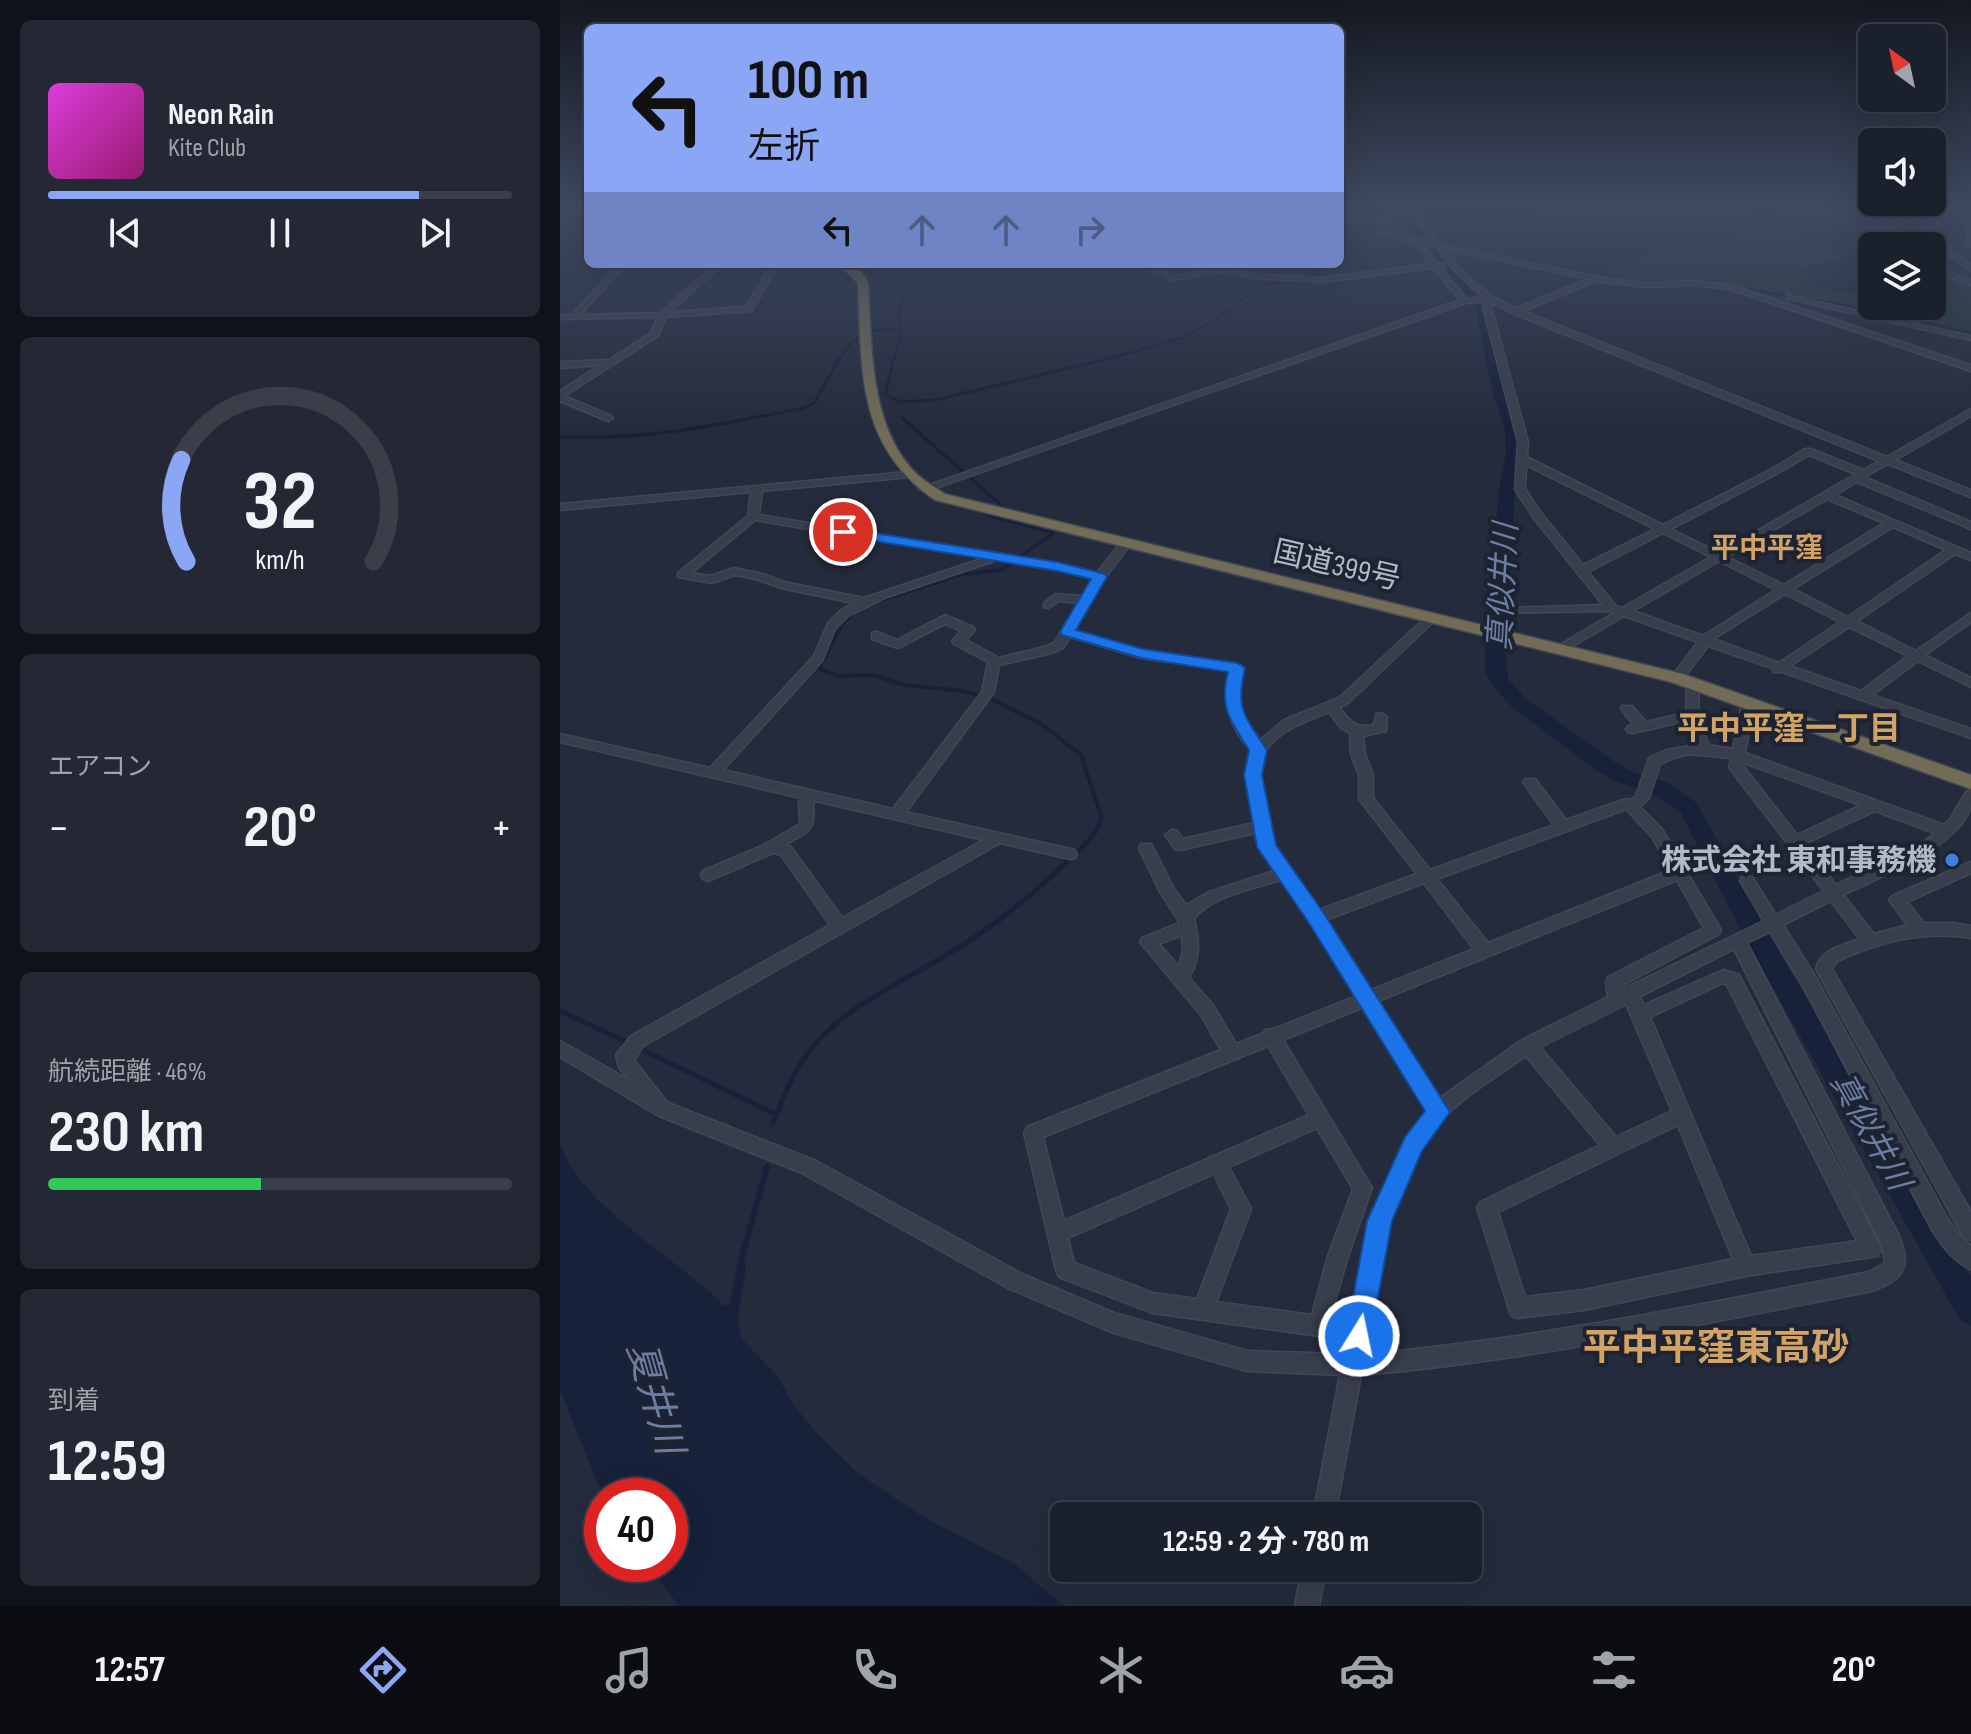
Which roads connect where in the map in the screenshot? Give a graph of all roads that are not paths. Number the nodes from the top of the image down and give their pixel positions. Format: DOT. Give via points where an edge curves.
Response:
graph roads {
  1 [pos="608,279"];
  2 [pos="702,279"];
  3 [pos="767,279"];
  4 [pos="861,279"];
  5 [pos="1448,279"];
  6 [pos="1466,279"];
  7 [pos="1591,279"];
  8 [pos="1608,279"];
  9 [pos="1790,297"];
  10 [pos="1486,299"];
  11 [pos="1466,300"];
  12 [pos="1515,311"];
  13 [pos="663,314"];
  14 [pos="560,317"];
  15 [pos="574,317"];
  16 [pos="1971,338"];
  17 [pos="612,361"];
  18 [pos="560,365"];
  19 [pos="1971,368"];
  20 [pos="560,396"];
  21 [pos="1971,412"];
  22 [pos="608,418"];
  23 [pos="1523,459"];
  24 [pos="1886,460"];
  25 [pos="907,475"];
  26 [pos="1859,475"];
  27 [pos="757,488"];
  28 [pos="923,489"];
  29 [pos="1825,494"];
  30 [pos="1971,494"];
  31 [pos="560,507"];
  32 [pos="753,517"];
  33 [pos="1892,523"];
  34 [pos="1971,526"];
  35 [pos="1661,529"];
  36 [pos="1126,543"];
  37 [pos="1954,550"];
  38 [pos="1717,556"];
  39 [pos="1971,557"];
  40 [pos="993,558"];
  41 [pos="1583,570"];
  42 [pos="1100,577"];
  43 [pos="1784,590"];
  44 [pos="1087,600"];
  45 [pos="865,602"];
  46 [pos="1048,605"];
  47 [pos="1504,611"];
  48 [pos="1616,611"];
  49 [pos="1971,616"];
  50 [pos="1432,617"];
  51 [pos="1847,622"];
  52 [pos="1067,632"];
  53 [pos="876,636"];
  54 [pos="1702,642"];
  55 [pos="1557,650"];
  56 [pos="1916,656"];
  57 [pos="996,661"];
  58 [pos="1778,669"];
  59 [pos="1685,680"];
  60 [pos="1971,683"];
  61 [pos="1861,697"];
  62 [pos="1748,703"];
  63 [pos="1332,707"];
  64 [pos="1627,709"];
  65 [pos="1386,723"];
  66 [pos="1692,723"];
  67 [pos="1356,732"];
  68 [pos="1971,734"];
  69 [pos="560,738"];
  70 [pos="1703,748"];
  71 [pos="1258,750"];
  72 [pos="1738,755"];
  73 [pos="713,773"];
  74 [pos="1530,782"];
  75 [pos="1971,782"];
  76 [pos="1971,795"];
  77 [pos="814,796"];
  78 [pos="1874,805"];
  79 [pos="1633,806"];
  80 [pos="897,814"];
  81 [pos="1965,820"];
  82 [pos="1262,826"];
  83 [pos="1563,826"];
  84 [pos="1948,832"];
  85 [pos="1172,835"];
  86 [pos="1000,837"];
  87 [pos="1793,843"];
  88 [pos="771,848"];
  89 [pos="1146,848"];
  90 [pos="1070,854"];
  91 [pos="1971,867"];
  92 [pos="1682,872"];
  93 [pos="1286,873"];
  94 [pos="708,875"];
  95 [pos="1427,876"];
  96 [pos="1747,881"];
  97 [pos="1832,893"];
  98 [pos="1316,917"];
  99 [pos="1187,922"];
  100 [pos="1771,925"];
  101 [pos="841,928"];
  102 [pos="1921,930"];
  103 [pos="1971,932"];
  104 [pos="1870,940"];
  105 [pos="1738,941"];
  106 [pos="1485,951"];
  107 [pos="1180,979"];
  108 [pos="1623,997"];
  109 [pos="1365,999"];
  110 [pos="1640,1014"];
  111 [pos="1271,1035"];
  112 [pos="1528,1045"];
  113 [pos="560,1048"];
  114 [pos="1231,1051"];
  115 [pos="665,1110"];
  116 [pos="1439,1112"];
  117 [pos="1681,1115"];
  118 [pos="1321,1118"];
  119 [pos="1613,1147"];
  120 [pos="1218,1163"];
  121 [pos="1971,1231"];
  122 [pos="1057,1233"];
  123 [pos="1971,1259"];
  124 [pos="1746,1266"];
  125 [pos="1203,1310"];
  126 [pos="1353,1369"];
  127 [pos="1327,1502"];
  128 [pos="1311,1582"];
  129 [pos="1307,1606"];
  1 -- 15 [label="street"];
  2 -- 13 [label="street"];
  3 -- 13 [label="street" via="748,309"];
  4 -- 25 [label="highway, 国道399号" via="873,399"];
  5 -- 11 [label="street"];
  6 -- 10 [label="street"];
  7 -- 12 [label="street"];
  8 -- 19 [label="street" via="1735,288"];
  9 -- 16 [label="street"];
  10 -- 11 [label="street"];
  10 -- 12 [label="street"];
  10 -- 23 [label="street"];
  11 -- 28 [label="street"];
  12 -- 24 [label="street"];
  13 -- 15 [label="street"];
  13 -- 17 [label="street" via="655,334"];
  14 -- 15 [label="street"];
  17 -- 18 [label="street"];
  17 -- 20 [label="street"];
  20 -- 22 [label="street"];
  21 -- 24 [label="street"];
  23 -- 35 [label="street"];
  23 -- 41 [label="street" via="1523,498"];
  24 -- 26 [label="street"];
  24 -- 30 [label="street"];
  25 -- 27 [label="street"];
  25 -- 28 [label="highway, 国道399号"];
  26 -- 29 [label="street"];
  26 -- 34 [label="street"];
  26 -- 35 [label="street" via="1808,451"];
  27 -- 31 [label="street"];
  27 -- 32 [label="street"];
  28 -- 36 [label="highway, 国道399号" via="956,502"];
  29 -- 33 [label="street"];
  29 -- 38 [label="street"];
  32 -- 40 [label="street"];
  32 -- 45 [label="street" via="682,575 712,580 734,571"];
  33 -- 37 [label="street"];
  33 -- 43 [label="street"];
  35 -- 38 [label="street"];
  35 -- 41 [label="street"];
  36 -- 42 [label="street"];
  36 -- 50 [label="highway, 国道399号"];
  37 -- 39 [label="street"];
  37 -- 51 [label="street"];
  38 -- 43 [label="street"];
  38 -- 48 [label="street"];
  40 -- 42 [label="street"];
  40 -- 45 [label="street"];
  41 -- 48 [label="street"];
  42 -- 44 [label="street"];
  43 -- 51 [label="street"];
  43 -- 54 [label="street"];
  44 -- 46 [label="street" via="1056,597"];
  44 -- 52 [label="street"];
  45 -- 73 [label="street" via="834,622 818,658"];
  47 -- 48 [label="street"];
  48 -- 54 [label="street"];
  48 -- 55 [label="street"];
  49 -- 56 [label="street"];
  50 -- 55 [label="highway, 国道399号"];
  50 -- 63 [label="street"];
  51 -- 56 [label="street"];
  51 -- 58 [label="street"];
  52 -- 57 [label="street" via="1053,649"];
  52 -- 71 [label="street" via="1141,654 1237,668 1232,704"];
  53 -- 57 [label="street" via="898,644 945,619 969,630 958,641"];
  54 -- 58 [label="street"];
  54 -- 59 [label="street"];
  55 -- 59 [label="highway, 国道399号"];
  56 -- 60 [label="street"];
  56 -- 61 [label="street"];
  57 -- 80 [label="street" via="985,695"];
  58 -- 61 [label="street"];
  59 -- 62 [label="highway, 国道399号"];
  59 -- 66 [label="street"];
  61 -- 68 [label="street"];
  62 -- 72 [label="street"];
  62 -- 75 [label="highway, 国道399号"];
  63 -- 67 [label="street" via="1347,729"];
  63 -- 71 [label="street" via="1289,723"];
  64 -- 66 [label="street" via="1638,728 1677,719"];
  65 -- 67 [label="street"];
  66 -- 70 [label="street"];
  67 -- 95 [label="street" via="1366,799"];
  69 -- 73 [label="street"];
  70 -- 72 [label="street"];
  70 -- 79 [label="street" via="1660,757 1650,765 1639,802"];
  71 -- 82 [label="street" via="1253,775"];
  72 -- 78 [label="street"];
  72 -- 87 [label="street" via="1736,767"];
  73 -- 77 [label="street"];
  74 -- 83 [label="street"];
  76 -- 81 [label="street"];
  77 -- 80 [label="street"];
  77 -- 88 [label="street" via="806,801 805,827"];
  78 -- 84 [label="street"];
  78 -- 87 [label="street"];
  79 -- 83 [label="street" via="1628,803"];
  79 -- 92 [label="street"];
  80 -- 86 [label="street"];
  81 -- 84 [label="street"];
  82 -- 85 [label="street" via="1180,845"];
  82 -- 93 [label="street" via="1270,855"];
  83 -- 95 [label="street"];
  84 -- 97 [label="street" via="1921,851"];
  86 -- 90 [label="street"];
  86 -- 101 [label="street"];
  87 -- 97 [label="street"];
  88 -- 94 [label="street"];
  88 -- 101 [label="street" via="786,851"];
  89 -- 99 [label="street"];
  91 -- 102 [label="street" via="1897,900"];
  92 -- 106 [label="street"];
  92 -- 108 [label="street" via="1713,930 1614,982"];
  93 -- 98 [label="street"];
  93 -- 99 [label="street" via="1212,897 1190,908"];
  95 -- 98 [label="street"];
  95 -- 106 [label="street"];
  96 -- 100 [label="street"];
  97 -- 100 [label="street"];
  97 -- 104 [label="street"];
  98 -- 109 [label="street"];
  99 -- 107 [label="street" via="1192,961"];
  99 -- 107 [label="street" via="1148,942"];
  100 -- 105 [label="street"];
  100 -- 123 [label="street" via="1810,983 1939,1223"];
  101 -- 115 [label="street" via="630,1048 625,1062"];
  102 -- 103 [label="street"];
  102 -- 104 [label="street"];
  104 -- 121 [label="street" via="1831,957 1824,969"];
  105 -- 108 [label="street"];
  105 -- 126 [label="street" via="1892,1243 1895,1268 1872,1281 1593,1335"];
  106 -- 109 [label="street"];
  107 -- 114 [label="street" via="1207,1010"];
  108 -- 110 [label="street"];
  108 -- 112 [label="street"];
  109 -- 111 [label="street"];
  109 -- 116 [label="street"];
  110 -- 117 [label="street"];
  110 -- 124 [label="street" via="1723,976 1733,980 1871,1249"];
  111 -- 114 [label="street"];
  111 -- 118 [label="street"];
  112 -- 116 [label="street"];
  112 -- 119 [label="street"];
  113 -- 115 [label="street"];
  114 -- 122 [label="street" via="1033,1133"];
  115 -- 126 [label="street" via="809,1167 1015,1281 1114,1323 1247,1361"];
  116 -- 126 [label="street" via="1414,1144 1380,1221"];
  117 -- 119 [label="street"];
  117 -- 124 [label="street"];
  118 -- 120 [label="street"];
  118 -- 125 [label="street" via="1363,1188 1319,1326"];
  119 -- 124 [label="street" via="1487,1208 1518,1308 1584,1300"];
  120 -- 122 [label="street"];
  120 -- 125 [label="street" via="1241,1209"];
  122 -- 125 [label="street" via="1066,1270 1153,1303"];
  126 -- 127 [label="street"];
  128 -- 129 [label="street"];
}
